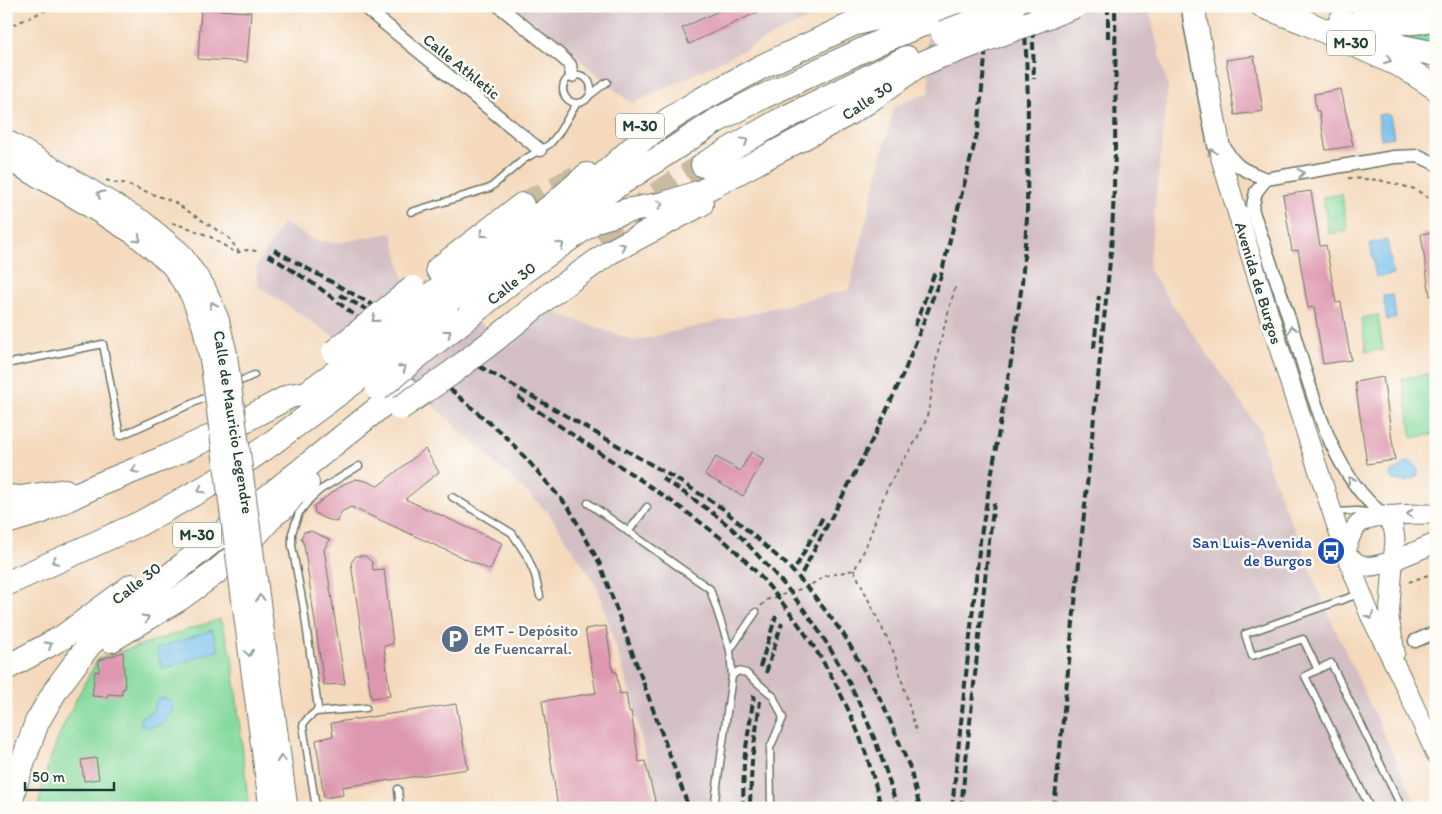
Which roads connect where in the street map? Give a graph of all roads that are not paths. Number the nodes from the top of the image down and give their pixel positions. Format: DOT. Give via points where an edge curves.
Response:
graph roads {
  1 [pos="363,6"];
  2 [pos="499,6"];
  3 [pos="1013,6"];
  4 [pos="1029,6"];
  5 [pos="1044,6"];
  6 [pos="1060,6"];
  7 [pos="1075,6"];
  8 [pos="1186,6"];
  9 [pos="1196,6"];
  10 [pos="1263,6"];
  11 [pos="1305,6"];
  12 [pos="1362,6"];
  13 [pos="887,15"];
  14 [pos="1436,17"];
  15 [pos="941,26"];
  16 [pos="1436,54"];
  17 [pos="572,76"];
  18 [pos="607,82"];
  19 [pos="1436,88"];
  20 [pos="590,95"];
  21 [pos="577,103"];
  22 [pos="860,107"];
  23 [pos="712,109"];
  24 [pos="1219,137"];
  25 [pos="6,139"];
  26 [pos="540,150"];
  27 [pos="8,162"];
  28 [pos="1436,164"];
  29 [pos="703,165"];
  30 [pos="1217,173"];
  31 [pos="1266,179"];
  32 [pos="522,205"];
  33 [pos="411,212"];
  34 [pos="598,230"];
  35 [pos="1251,281"];
  36 [pos="431,298"];
  37 [pos="483,328"];
  38 [pos="6,364"];
  39 [pos="254,375"];
  40 [pos="374,383"];
  41 [pos="227,387"];
  42 [pos="218,392"];
  43 [pos="359,466"];
  44 [pos="91,488"];
  45 [pos="6,497"];
  46 [pos="452,497"];
  47 [pos="588,503"];
  48 [pos="647,506"];
  49 [pos="1332,512"];
  50 [pos="1436,514"];
  51 [pos="1384,515"];
  52 [pos="6,522"];
  53 [pos="628,532"];
  54 [pos="1436,543"];
  55 [pos="1346,554"];
  56 [pos="1395,560"];
  57 [pos="6,584"];
  58 [pos="1360,594"];
  59 [pos="540,596"];
  60 [pos="756,612"];
  61 [pos="1436,632"];
  62 [pos="1415,641"];
  63 [pos="730,650"];
  64 [pos="6,668"];
  65 [pos="1318,670"];
  66 [pos="732,676"];
  67 [pos="1401,677"];
  68 [pos="366,708"];
  69 [pos="316,712"];
  70 [pos="1436,754"];
  71 [pos="25,758"];
  72 [pos="398,789"];
  73 [pos="10,808"];
  74 [pos="269,808"];
  75 [pos="288,808"];
  76 [pos="316,808"];
  77 [pos="400,808"];
  78 [pos="714,808"];
  79 [pos="771,808"];
  80 [pos="1370,808"];
  81 [pos="1402,808"];
  1 -- 26 [label="street, Calle Athletic"];
  2 -- 17 [label="street" via="563,58 570,65"];
  3 -- 15 [label="highway, bridge"];
  4 -- 15 [label="highway"];
  5 -- 15 [label="highway"];
  6 -- 15 [label="highway" via="951,48"];
  7 -- 15 [label="highway, Calle 30, bridge" via="950,54"];
  30 -- 8 [label="lane, one-way"];
  9 -- 24 [label="street, Avenida de Burgos"];
  10 -- 19 [label="highway, M-30, one-way" via="1404,67"];
  11 -- 16 [label="highway" via="1402,47"];
  12 -- 14 [label="highway" via="1381,17 1402,22"];
  13 -- 15 [label="highway"];
  13 -- 23 [label="highway" via="865,32 773,74"];
  13 -- 36 [label="highway, M-30" via="850,13 704,83 644,122 554,205"];
  15 -- 22 [label="highway, Calle 30" via="917,66"];
  29 -- 15 [label="highway, one-way"];
  15 -- 34 [label="highway" via="718,135 626,195"];
  15 -- 36 [label="highway" via="853,24 761,67 692,105 644,138 585,192"];
  17 -- 20 [label="lane" via="585,78 591,85"];
  17 -- 21 [label="lane" via="565,83 564,92 568,100"];
  18 -- 20 [label="lane"];
  20 -- 21 [label="lane"];
  21 -- 26 [label="lane" via="558,134"];
  34 -- 22 [label="highway, Calle 30, one-way" via="626,211 664,204 701,192"];
  37 -- 22 [label="highway, one-way" via="551,294 610,252 831,133"];
  24 -- 31 [label="street" via="1231,160"];
  24 -- 49 [label="street, Avenida de Burgos" via="1221,159 1237,213"];
  75 -- 25 [label="street, Calle de Mauricio Legendre, one-way, bridge" via="227,352 219,319 205,286 181,252 144,221"];
  26 -- 33 [label="lane" via="490,188"];
  27 -- 74 [label="street, Calle de Mauricio Legendre, one-way, bridge" via="134,235 171,266 190,295 202,326 210,362"];
  31 -- 28 [label="street, one-way" via="1394,157 1419,156"];
  51 -- 31 [label="street, Avenida de Burgos, one-way" via="1370,505 1353,484 1330,440 1310,387 1252,209 1256,192"];
  32 -- 36 [label="highway, one-way"];
  37 -- 34 [label="highway, one-way"];
  35 -- 49 [label="lane" via="1325,508"];
  36 -- 40 [label="highway, one-way, bridge"];
  36 -- 40 [label="highway, bridge"];
  40 -- 37 [label="highway, Calle 30, one-way, bridge" via="428,348"];
  37 -- 40 [label="highway, bridge" via="450,374"];
  38 -- 42 [label="lane" via="104,344 120,436"];
  39 -- 41 [label="lane"];
  40 -- 44 [label="highway, one-way" via="302,378 290,396 228,429"];
  40 -- 57 [label="highway, one-way" via="299,423 215,482 180,502"];
  64 -- 40 [label="highway, Calle 30 / M-30, one-way" via="63,637 113,601"];
  40 -- 71 [label="highway" via="89,645 37,722"];
  71 -- 40 [label="highway, one-way" via="47,716 86,662 114,637 216,573 245,547 274,513 314,477"];
  43 -- 69 [label="lane" via="310,499 299,513 292,533 318,708"];
  44 -- 45 [label="highway" via="21,498"];
  44 -- 52 [label="highway" via="40,512"];
  46 -- 59 [label="lane" via="512,533 527,556"];
  47 -- 53 [label="lane"];
  48 -- 53 [label="lane"];
  49 -- 51 [label="lane"];
  49 -- 55 [label="street, Avenida de Burgos"];
  50 -- 51 [label="street, one-way"];
  51 -- 55 [label="street" via="1370,517 1360,523 1348,541"];
  51 -- 56 [label="street, Avenida de Burgos" via="1394,531"];
  53 -- 63 [label="lane" via="710,589"];
  54 -- 56 [label="street"];
  55 -- 56 [label="street" via="1367,567"];
  55 -- 58 [label="street, Avenida de Burgos"];
  56 -- 67 [label="street, Avenida de Burgos" via="1389,618"];
  58 -- 65 [label="lane" via="1245,634 1252,656 1303,639"];
  58 -- 67 [label="street, Avenida de Burgos, one-way"];
  60 -- 63 [label="lane"];
  61 -- 62 [label="street"];
  63 -- 66 [label="lane"];
  65 -- 80 [label="lane" via="1306,676"];
  65 -- 81 [label="lane" via="1331,663"];
  66 -- 78 [label="lane"];
  66 -- 79 [label="lane, bridge" via="738,671 746,673 773,696 783,718 770,748"];
  67 -- 70 [label="street, Avenida de Burgos"];
  68 -- 69 [label="lane"];
  69 -- 76 [label="lane" via="304,721 303,726"];
  71 -- 73 [label="highway"];
  72 -- 77 [label="lane"];
}
